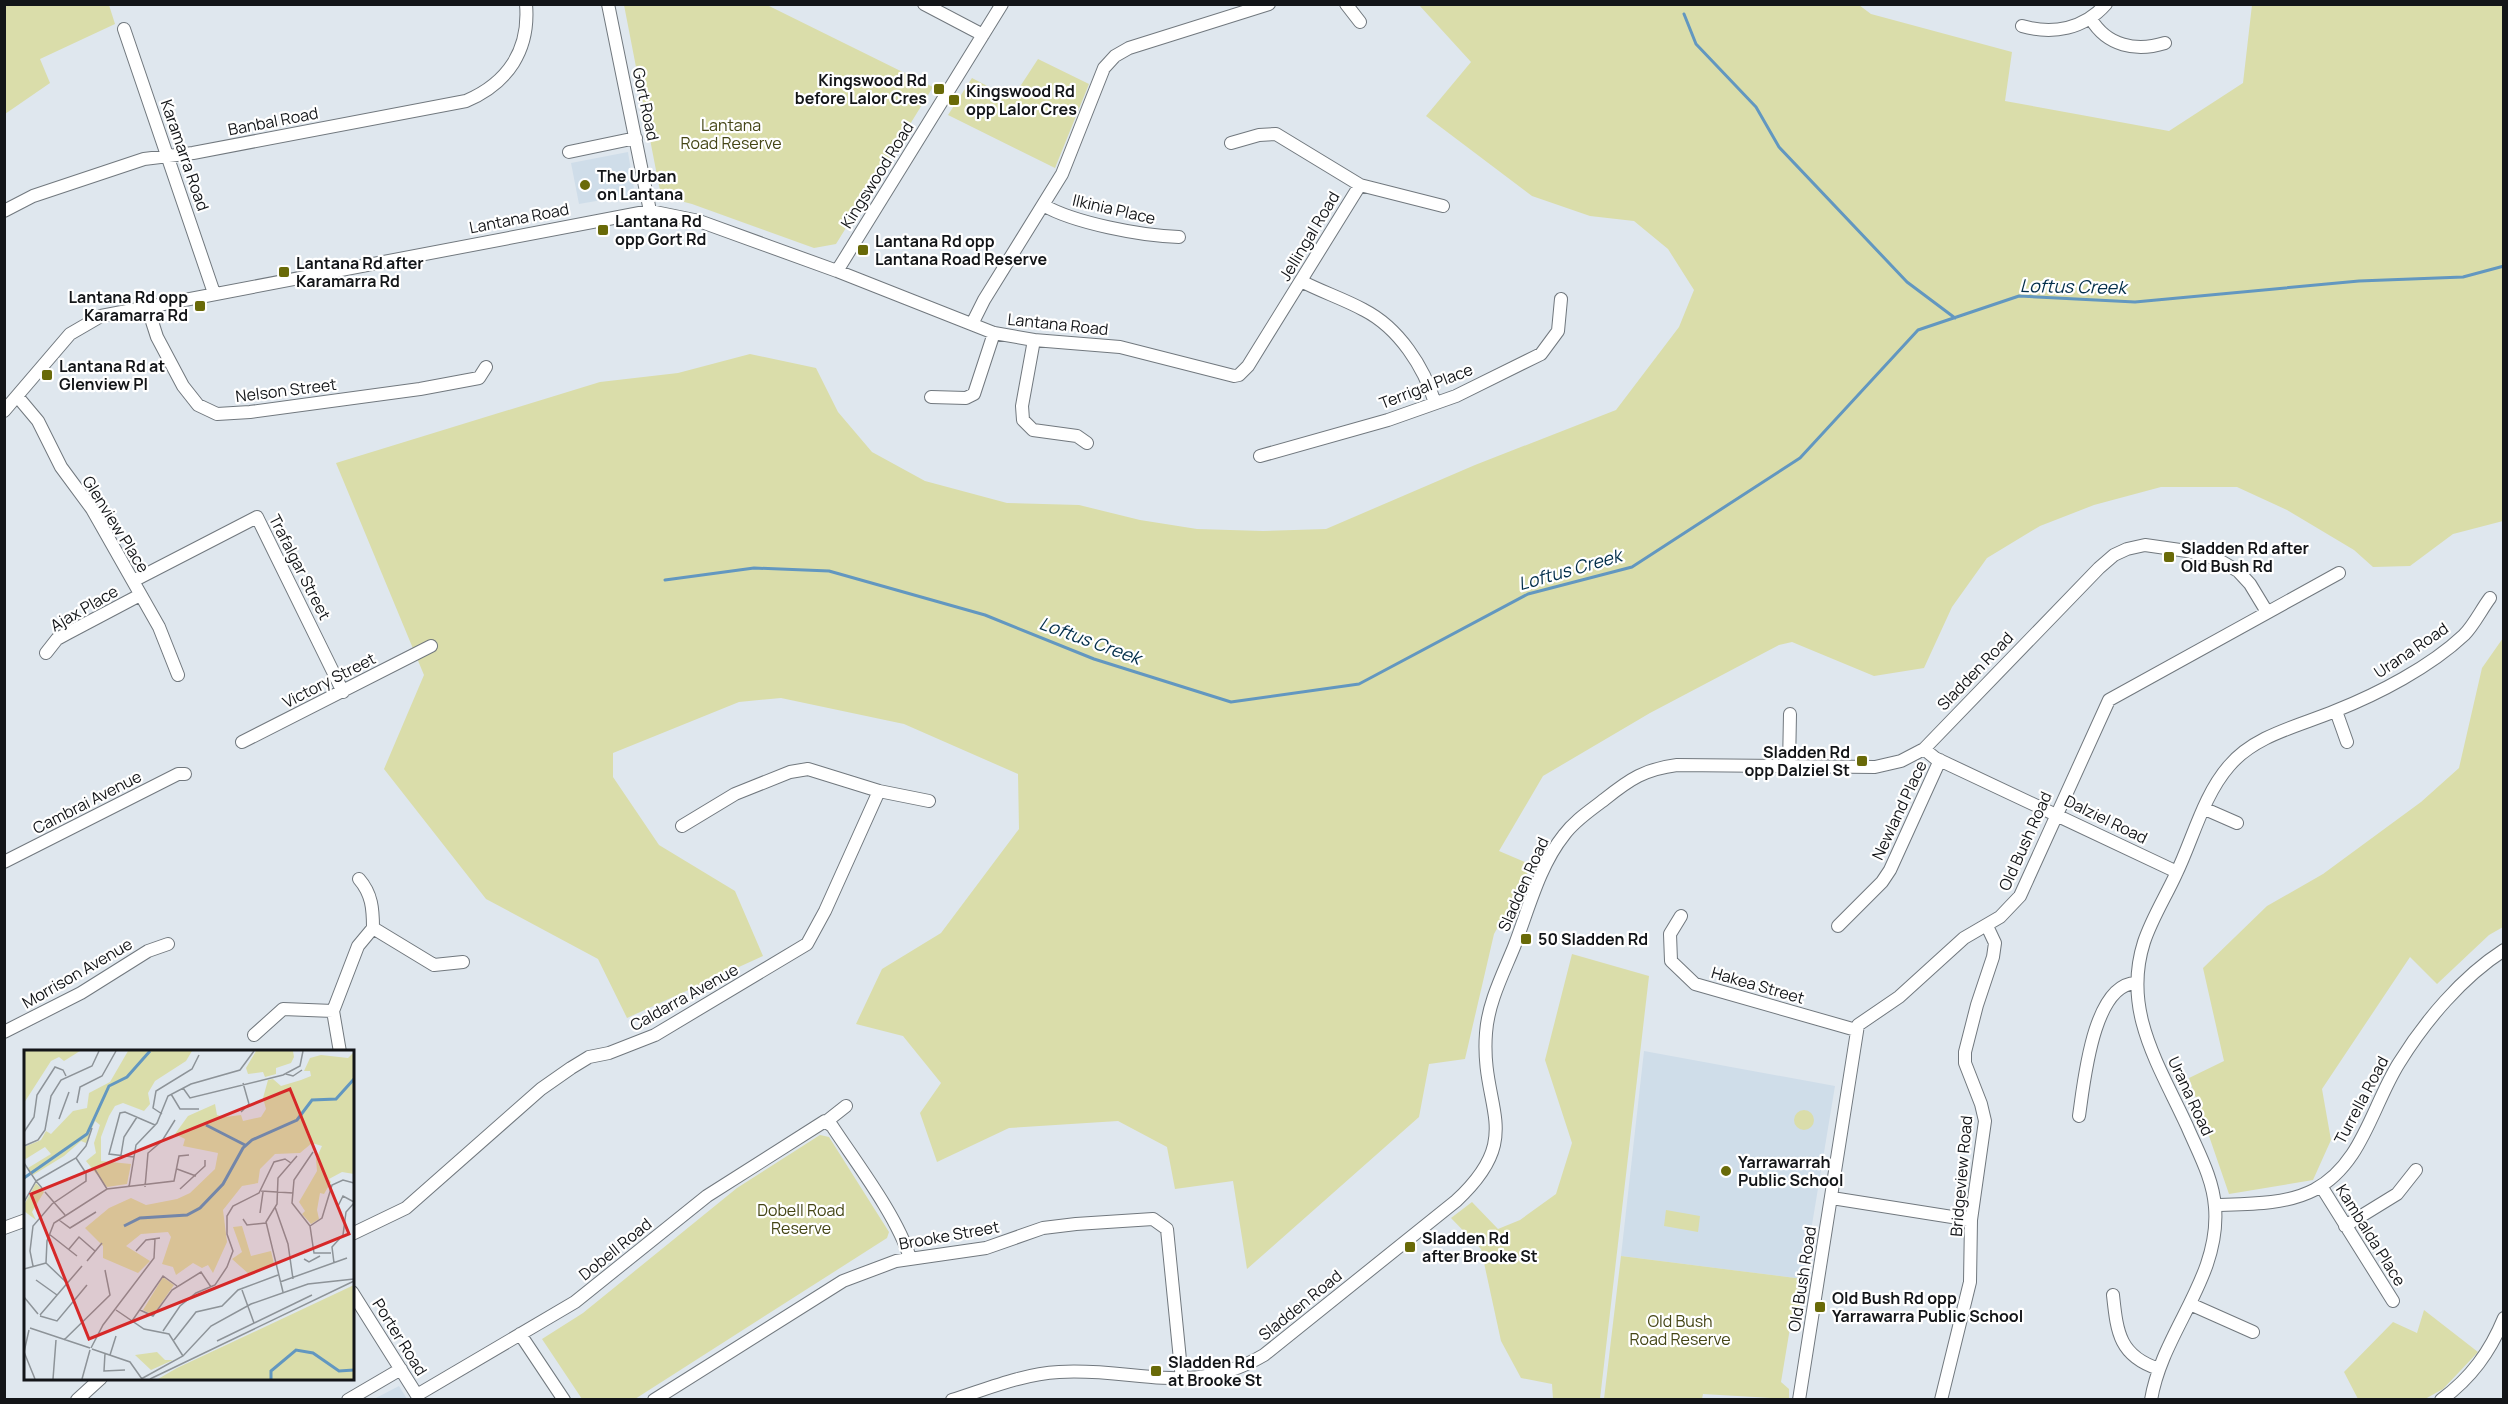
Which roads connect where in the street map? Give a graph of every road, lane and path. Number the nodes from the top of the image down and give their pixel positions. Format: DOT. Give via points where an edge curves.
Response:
graph roads {
  1 [pos="526,4"];
  2 [pos="608,4"];
  3 [pos="924,4"];
  4 [pos="1002,4"];
  5 [pos="1269,4"];
  6 [pos="1346,4"];
  7 [pos="2106,4"];
  8 [pos="2091,19"];
  9 [pos="1360,22"];
  10 [pos="2022,26"];
  11 [pos="124,29"];
  12 [pos="983,35"];
  13 [pos="2165,43"];
  14 [pos="636,138"];
  15 [pos="1231,143"];
  16 [pos="569,152"];
  17 [pos="167,156"];
  18 [pos="1360,185"];
  19 [pos="1043,205"];
  20 [pos="1443,206"];
  21 [pos="4,211"];
  22 [pos="650,212"];
  23 [pos="1179,237"];
  24 [pos="837,271"];
  25 [pos="1302,281"];
  26 [pos="214,293"];
  27 [pos="1561,299"];
  28 [pos="147,306"];
  29 [pos="972,324"];
  30 [pos="994,333"];
  31 [pos="1034,340"];
  32 [pos="486,367"];
  33 [pos="1239,375"];
  34 [pos="16,396"];
  35 [pos="932,397"];
  36 [pos="1436,403"];
  37 [pos="4,411"];
  38 [pos="1087,443"];
  39 [pos="1260,456"];
  40 [pos="2338,573"];
  41 [pos="133,581"];
  42 [pos="140,595"];
  43 [pos="2490,598"];
  44 [pos="2267,612"];
  45 [pos="431,646"];
  46 [pos="46,653"];
  47 [pos="178,675"];
  48 [pos="343,692"];
  49 [pos="2336,711"];
  50 [pos="1790,714"];
  51 [pos="242,742"];
  52 [pos="2347,742"];
  53 [pos="1924,749"];
  54 [pos="1940,760"];
  55 [pos="1789,766"];
  56 [pos="185,774"];
  57 [pos="879,791"];
  58 [pos="929,801"];
  59 [pos="2205,808"];
  60 [pos="2056,814"];
  61 [pos="2237,823"];
  62 [pos="682,826"];
  63 [pos="6,859"];
  64 [pos="2177,872"];
  65 [pos="359,879"];
  66 [pos="1681,916"];
  67 [pos="1838,926"];
  68 [pos="1987,926"];
  69 [pos="373,928"];
  70 [pos="168,944"];
  71 [pos="2504,950"];
  72 [pos="463,962"];
  73 [pos="2136,983"];
  74 [pos="333,1011"];
  75 [pos="1856,1030"];
  76 [pos="4,1032"];
  77 [pos="254,1035"];
  78 [pos="339,1050"];
  79 [pos="846,1106"];
  80 [pos="2079,1116"];
  81 [pos="827,1121"];
  82 [pos="2416,1170"];
  83 [pos="2321,1186"];
  84 [pos="1832,1198"];
  85 [pos="2215,1205"];
  86 [pos="1971,1220"];
  87 [pos="24,1221"];
  88 [pos="2345,1226"];
  89 [pos="4,1228"];
  90 [pos="354,1233"];
  91 [pos="910,1258"];
  92 [pos="2113,1294"];
  93 [pos="354,1295"];
  94 [pos="2393,1301"];
  95 [pos="2190,1304"];
  96 [pos="2504,1318"];
  97 [pos="2253,1332"];
  98 [pos="520,1334"];
  99 [pos="401,1369"];
  100 [pos="2159,1369"];
  101 [pos="99,1380"];
  102 [pos="1182,1380"];
  103 [pos="419,1397"];
  104 [pos="77,1400"];
  105 [pos="348,1400"];
  106 [pos="564,1400"];
  107 [pos="654,1400"];
  108 [pos="952,1400"];
  109 [pos="1799,1400"];
  110 [pos="1941,1400"];
  111 [pos="2151,1400"];
  112 [pos="2441,1400"];
  1 -- 17 [label="street, Banbal Road" via="525,38 507,74 466,100"];
  2 -- 14 [label="street, Gort Road"];
  3 -- 12 [label="street"];
  4 -- 12 [label="street, Kingswood Road"];
  5 -- 19 [label="street" via="1114,56 1100,78 1069,160"];
  6 -- 9 [label="street"];
  7 -- 8 [label="street"];
  8 -- 10 [label="street" via="2061,30"];
  8 -- 13 [label="street" via="2104,36 2120,44 2149,48"];
  11 -- 17 [label="street, Karamarra Road"];
  12 -- 24 [label="street, Kingswood Road"];
  14 -- 16 [label="street"];
  14 -- 22 [label="street, Gort Road"];
  15 -- 18 [label="street" via="1276,134"];
  17 -- 21 [label="street, Banbal Road" via="144,159 33,196"];
  17 -- 26 [label="street, Karamarra Road"];
  18 -- 20 [label="street, Jellingal Road"];
  18 -- 25 [label="street, Jellingal Road"];
  19 -- 23 [label="street, Ilkinia Place" via="1068,216 1140,234"];
  19 -- 29 [label="street"];
  22 -- 24 [label="street, Lantana Road" via="699,220"];
  22 -- 26 [label="street, Lantana Road"];
  24 -- 29 [label="street, Lantana Road"];
  25 -- 33 [label="street, Jellingal Road"];
  25 -- 36 [label="street" via="1366,310 1391,330 1429,383"];
  26 -- 28 [label="street, Lantana Road"];
  27 -- 36 [label="street, Terrigal Place" via="1558,332 1541,354"];
  28 -- 32 [label="street, Nelson Street" via="157,337 183,386 198,405 217,414 429,388 478,378"];
  28 -- 34 [label="street, Lantana Road" via="101,316 77,329"];
  29 -- 30 [label="street, Lantana Road"];
  30 -- 31 [label="street, Lantana Road"];
  30 -- 35 [label="street" via="974,393 966,398"];
  31 -- 33 [label="street, Lantana Road" via="1120,347"];
  31 -- 38 [label="street" via="1023,420 1033,430 1077,435"];
  34 -- 37 [label="street, Lantana Road"];
  34 -- 41 [label="street, Glenview Place" via="38,422 61,467 92,509"];
  36 -- 39 [label="street, Terrigal Place"];
  40 -- 44 [label="street, Old Bush Road"];
  41 -- 42 [label="street, Glenview Place"];
  41 -- 48 [label="street, Trafalgar Street" via="258,517"];
  42 -- 46 [label="street, Ajax Place" via="63,636"];
  42 -- 47 [label="street, Glenview Place" via="159,627"];
  43 -- 49 [label="street, Urana Road" via="2466,633 2450,648 2371,696"];
  44 -- 53 [label="street, Sladden Road" via="2250,584 2229,564 2162,546 2127,549 2106,561 2077,589"];
  44 -- 60 [label="street, Old Bush Road" via="2109,700"];
  45 -- 48 [label="street, Victory Street"];
  48 -- 51 [label="street, Victory Street"];
  49 -- 52 [label="street"];
  49 -- 59 [label="street, Urana Road" via="2244,751 2223,774"];
  50 -- 55 [label="street"];
  53 -- 54 [label="street, Dalziel Road"];
  53 -- 55 [label="street, Sladden Road" via="1885,766"];
  54 -- 60 [label="street, Dalziel Road"];
  54 -- 67 [label="street, Newland Place" via="1890,870"];
  55 -- 102 [label="street, Sladden Road" via="1653,768 1623,785 1565,832 1546,865 1490,1012 1486,1059 1497,1117 1492,1156 1483,1171 1456,1201 1264,1355 1224,1373"];
  56 -- 63 [label="street, Cambrai Avenue" via="178,774"];
  57 -- 58 [label="street"];
  57 -- 62 [label="street" via="808,769 790,772 735,794"];
  57 -- 90 [label="street, Caldarra Avenue" via="807,944 655,1035 589,1057 571,1068 541,1089 406,1208"];
  59 -- 61 [label="street"];
  59 -- 64 [label="street, Urana Road"];
  60 -- 64 [label="street, Dalziel Road"];
  60 -- 68 [label="street, Old Bush Road" via="2020,896 2011,909"];
  64 -- 73 [label="street, Urana Road" via="2145,939"];
  65 -- 69 [label="street" via="368,889"];
  66 -- 75 [label="street, Hakea Street" via="1670,934 1671,961 1695,984"];
  68 -- 75 [label="street, Old Bush Road" via="1964,938 1899,998 1861,1020"];
  68 -- 86 [label="street, Bridgeview Road" via="1995,943 1993,957 1965,1052 1965,1063 1985,1120"];
  69 -- 72 [label="street" via="434,965"];
  69 -- 74 [label="street" via="358,946"];
  70 -- 76 [label="street, Morrison Avenue" via="148,951 81,993"];
  71 -- 83 [label="street, Turrella Road" via="2468,977 2409,1049 2352,1154"];
  73 -- 80 [label="street" via="2121,985 2116,990 2097,1027 2090,1044"];
  73 -- 85 [label="street, Urana Road" via="2141,1023 2203,1162"];
  74 -- 77 [label="street" via="283,1009"];
  74 -- 78 [label="street"];
  75 -- 84 [label="street, Old Bush Road"];
  79 -- 81 [label="street, Dobell Road"];
  81 -- 91 [label="street" via="882,1204"];
  81 -- 98 [label="street, Dobell Road" via="731,1179 575,1302"];
  82 -- 88 [label="street" via="2397,1194"];
  83 -- 85 [label="street, Turrella Road" via="2301,1196 2274,1201"];
  83 -- 88 [label="street, Kambalda Place"];
  84 -- 86 [label="street"];
  84 -- 109 [label="street, Old Bush Road"];
  85 -- 95 [label="street, Urana Road" via="2210,1257"];
  86 -- 110 [label="street, Bridgeview Road" via="1970,1282"];
  87 -- 89 [label="street"];
  88 -- 94 [label="street, Kambalda Place"];
  91 -- 102 [label="street, Brooke Street" via="986,1248 1043,1228 1153,1219 1161,1223 1168,1236"];
  91 -- 107 [label="street, Brooke Street" via="843,1281"];
  92 -- 100 [label="street" via="2124,1346 2137,1359"];
  93 -- 99 [label="street, Porter Road"];
  95 -- 97 [label="street"];
  95 -- 100 [label="street, Urana Road"];
  96 -- 112 [label="street" via="2483,1359"];
  98 -- 103 [label="street, Dobell Road"];
  98 -- 106 [label="street"];
  99 -- 103 [label="street, Porter Road"];
  99 -- 105 [label="street"];
  100 -- 111 [label="street, Urana Road"];
  101 -- 104 [label="street"];
  102 -- 108 [label="street, Sladden Road" via="1057,1372 1020,1378"];
}
